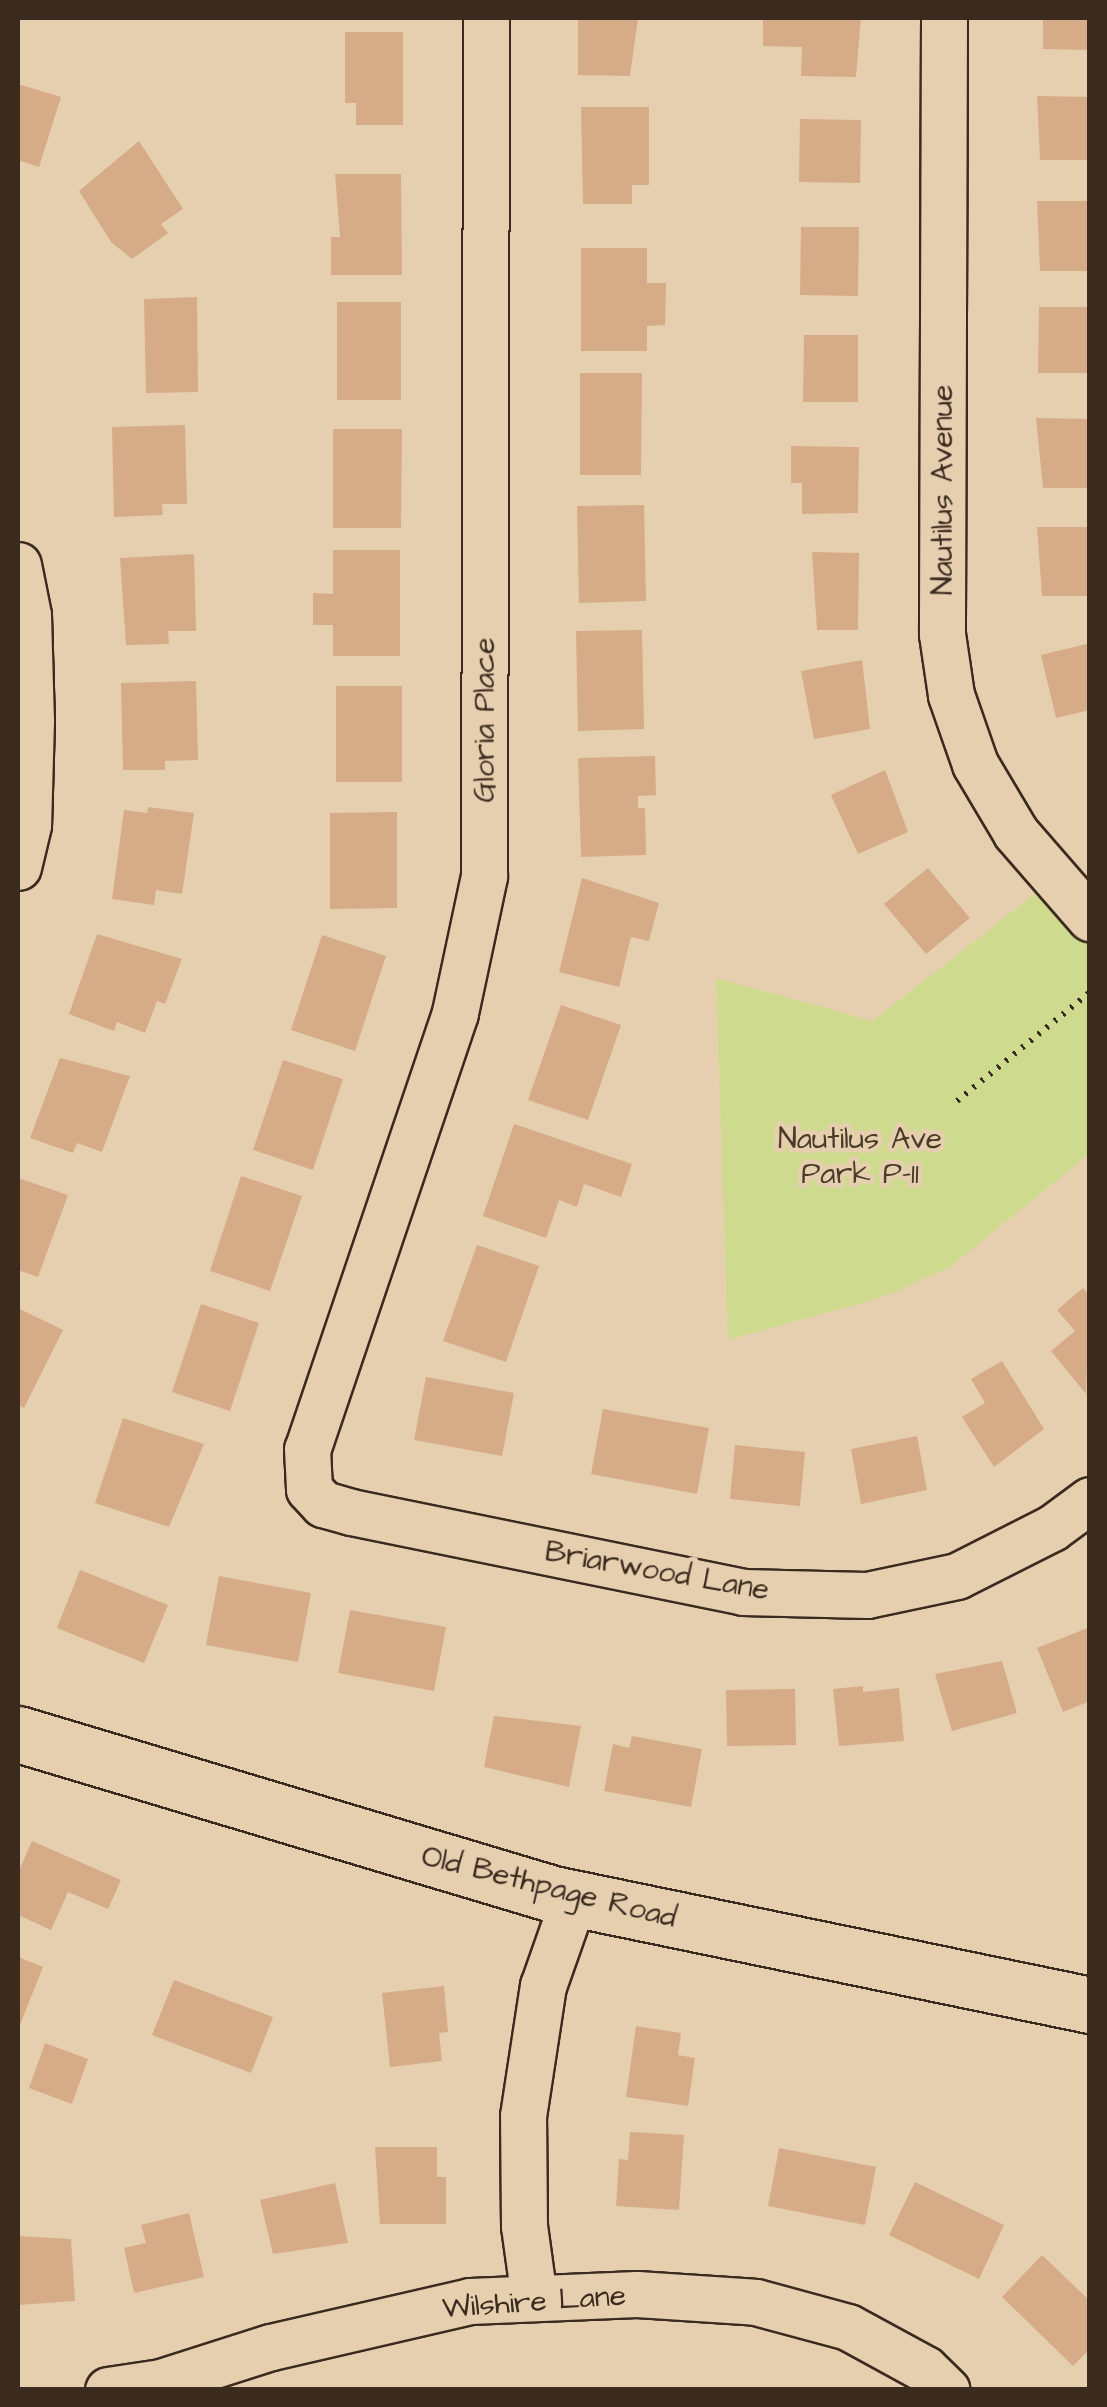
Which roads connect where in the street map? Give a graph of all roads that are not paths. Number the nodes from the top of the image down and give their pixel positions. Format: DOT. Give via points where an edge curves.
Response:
graph roads {
  1 [pos="486,18"];
  2 [pos="944,18"];
  3 [pos="18,565"];
  4 [pos="18,867"];
  5 [pos="1090,918"];
  6 [pos="325,1398"];
  7 [pos="1090,1500"];
  8 [pos="18,1734"];
  9 [pos="574,1898"];
  10 [pos="1090,2004"];
  11 [pos="534,2298"];
  12 [pos="108,2390"];
  13 [pos="947,2390"];
  1 -- 6 [label="street, Gloria Place" via="484,876 456,1013"];
  2 -- 5 [label="street, Nautilus Avenue" via="942,634 951,695 975,764 1016,833"];
  3 -- 4 [label="street" via="28,614 32,720 28,825"];
  6 -- 7 [label="street, Briarwood Lane" via="304,1470 323,1504 743,1592 867,1595 957,1576 1052,1528"];
  8 -- 9 [label="main road, Old Bethpage Road"];
  9 -- 10 [label="main road, Old Bethpage Road"];
  9 -- 11 [label="street" via="543,1986 522,2116 524,2226"];
  11 -- 12 [label="street, Wilshire Lane" via="470,2300 161,2382"];
  11 -- 13 [label="street, Wilshire Lane" via="638,2294 756,2302 848,2328 925,2368"];
}
